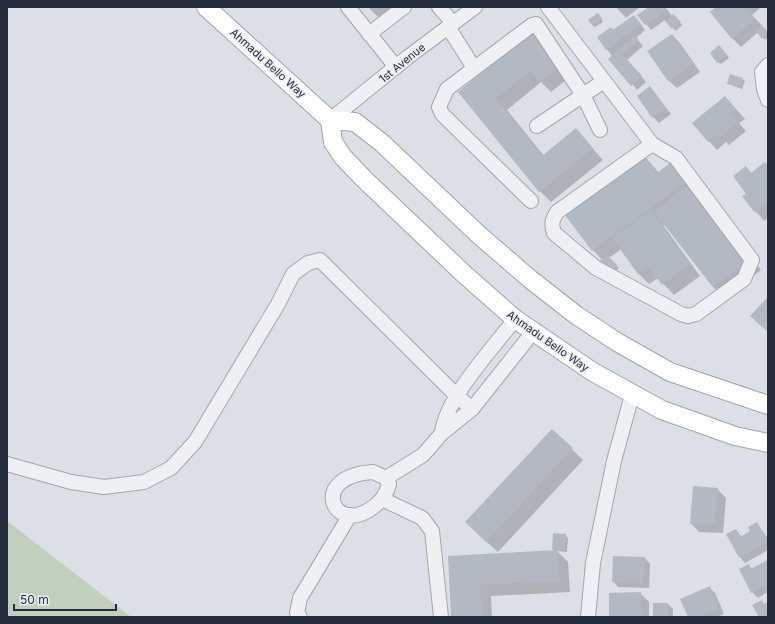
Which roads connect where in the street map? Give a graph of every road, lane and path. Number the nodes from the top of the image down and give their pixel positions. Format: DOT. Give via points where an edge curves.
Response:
graph roads {
  1 [pos="206,7"];
  2 [pos="348,7"];
  3 [pos="404,7"];
  4 [pos="439,7"];
  5 [pos="475,7"];
  6 [pos="548,7"];
  7 [pos="450,25"];
  8 [pos="369,34"];
  9 [pos="768,65"];
  10 [pos="396,67"];
  11 [pos="474,68"];
  12 [pos="604,81"];
  13 [pos="583,95"];
  14 [pos="768,100"];
  15 [pos="330,120"];
  16 [pos="537,126"];
  17 [pos="600,130"];
  18 [pos="652,144"];
  19 [pos="530,201"];
  20 [pos="514,319"];
  21 [pos="533,332"];
  22 [pos="456,395"];
  23 [pos="632,395"];
  24 [pos="768,405"];
  25 [pos="472,409"];
  26 [pos="442,434"];
  27 [pos="768,443"];
  28 [pos="7,464"];
  29 [pos="386,478"];
  30 [pos="382,499"];
  31 [pos="350,515"];
  32 [pos="300,617"];
  33 [pos="441,617"];
  34 [pos="588,617"];
  1 -- 15 [label="main road, Ahmadu Bello Way"];
  2 -- 8 [label="street"];
  3 -- 8 [label="street"];
  4 -- 7 [label="street"];
  5 -- 7 [label="street, 1st Avenue"];
  6 -- 12 [label="street"];
  7 -- 10 [label="street, 1st Avenue"];
  7 -- 11 [label="street"];
  8 -- 10 [label="street"];
  9 -- 14 [label="street" via="762,72"];
  10 -- 15 [label="street, 1st Avenue"];
  11 -- 13 [label="street" via="536,24"];
  11 -- 19 [label="street" via="447,89 439,107 440,112"];
  12 -- 13 [label="street"];
  12 -- 18 [label="street"];
  13 -- 16 [label="street"];
  13 -- 17 [label="street"];
  15 -- 20 [label="main road, Ahmadu Bello Way" via="333,142 343,157"];
  15 -- 24 [label="main road" via="355,122 382,143 530,280 617,342 670,372"];
  18 -- 18 [label="street" via="557,212 552,220 552,226 554,233 596,268 688,316 703,310 744,279 752,260 676,158"];
  20 -- 21 [label="main road, Ahmadu Bello Way"];
  20 -- 22 [label="street"];
  21 -- 23 [label="main road, Ahmadu Bello Way"];
  21 -- 25 [label="street"];
  22 -- 25 [label="street"];
  22 -- 26 [label="street" via="443,420"];
  22 -- 28 [label="street" via="320,260 308,263 292,274 278,304 195,442 172,468 144,482 104,487 71,482"];
  23 -- 27 [label="main road, Ahmadu Bello Way" via="662,410 735,436"];
  23 -- 34 [label="street" via="614,461 592,563"];
  25 -- 26 [label="street"];
  26 -- 29 [label="street" via="423,455"];
  29 -- 30 [label="street" via="389,484"];
  29 -- 31 [label="street" via="373,472 359,474 340,482 334,489 333,504 339,511"];
  30 -- 31 [label="street" via="363,514"];
  30 -- 33 [label="street" via="422,518 432,531"];
  31 -- 32 [label="street" via="300,598 297,613"];
}
